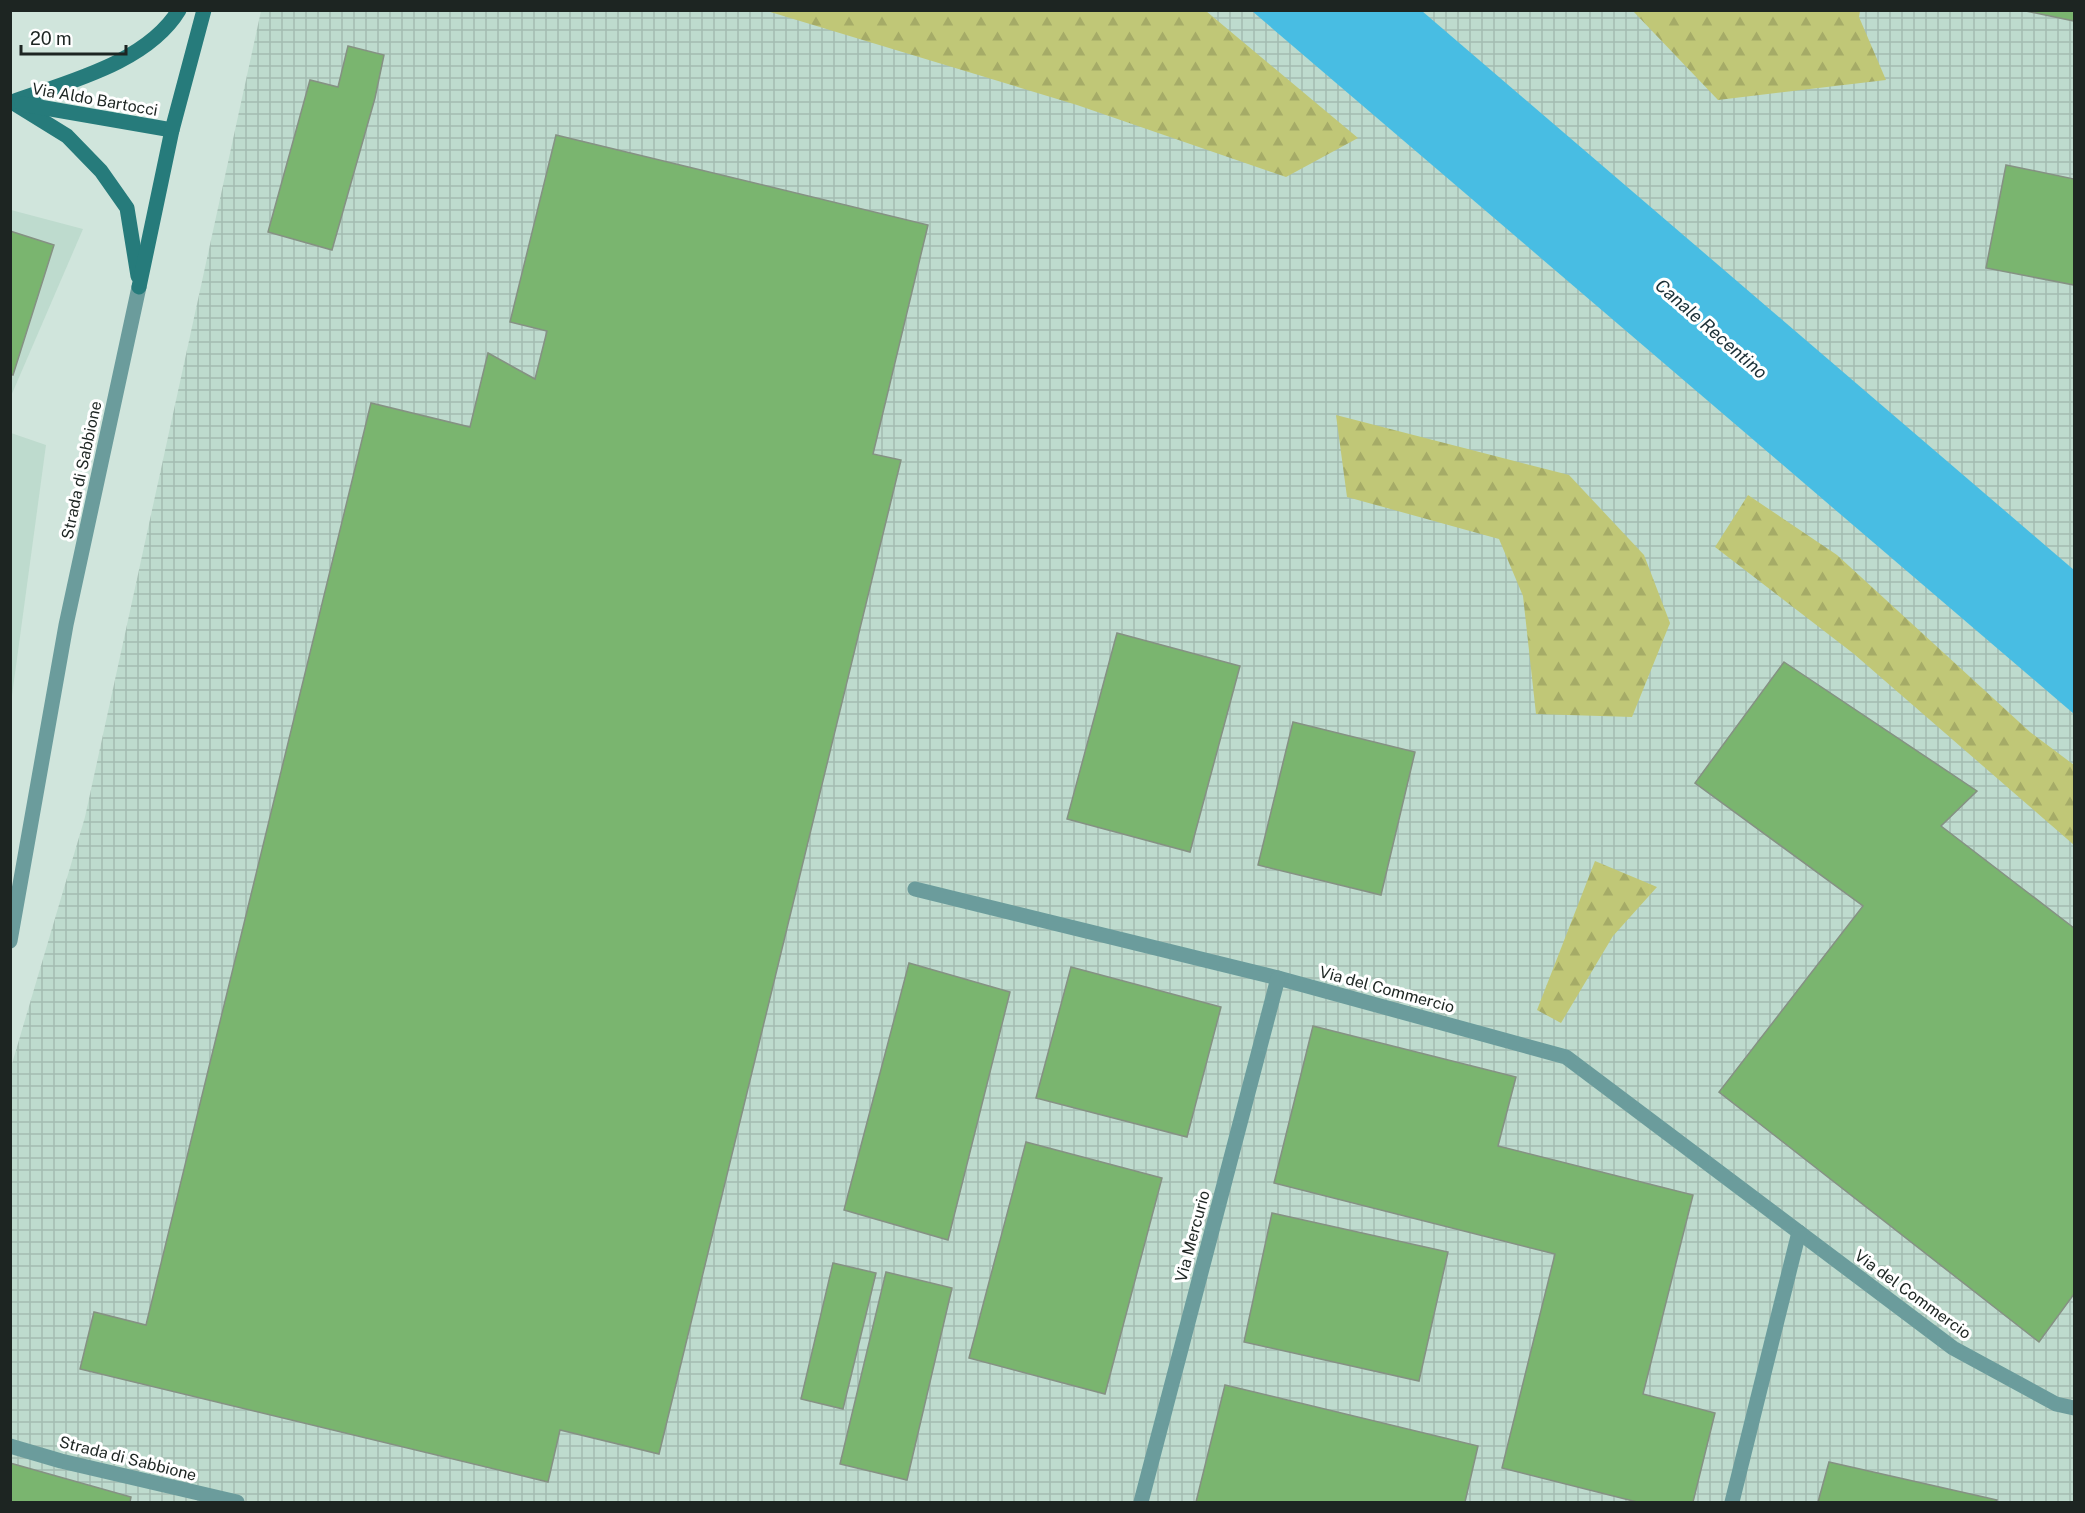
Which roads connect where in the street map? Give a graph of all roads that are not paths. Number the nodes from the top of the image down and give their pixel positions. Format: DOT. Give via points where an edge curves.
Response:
graph roads {
  1 [pos="179,10"];
  2 [pos="204,10"];
  3 [pos="11,102"];
  4 [pos="172,130"];
  5 [pos="139,287"];
  6 [pos="915,889"];
  7 [pos="10,941"];
  8 [pos="1278,978"];
  9 [pos="1799,1232"];
  10 [pos="2074,1408"];
  11 [pos="10,1446"];
  12 [pos="237,1503"];
  13 [pos="1141,1503"];
  14 [pos="1732,1503"];
  1 -- 3 [label="main road, Via Aldo Bartocci" via="168,29 111,66"];
  2 -- 4 [label="main road, Strada di Sabbione"];
  3 -- 4 [label="main road, Via Aldo Bartocci"];
  3 -- 5 [label="main road, Via Aldo Bartocci" via="67,136 121,198 127,208"];
  4 -- 5 [label="main road, Strada di Sabbione"];
  5 -- 7 [label="street, Strada di Sabbione" via="66,625"];
  6 -- 8 [label="street, Via del Commercio"];
  8 -- 9 [label="street, Via del Commercio" via="1566,1057"];
  8 -- 13 [label="street, Via Mercurio"];
  9 -- 10 [label="street, Via del Commercio" via="1953,1348 2056,1404"];
  9 -- 14 [label="street"];
  11 -- 12 [label="street, Strada di Sabbione"];
}
